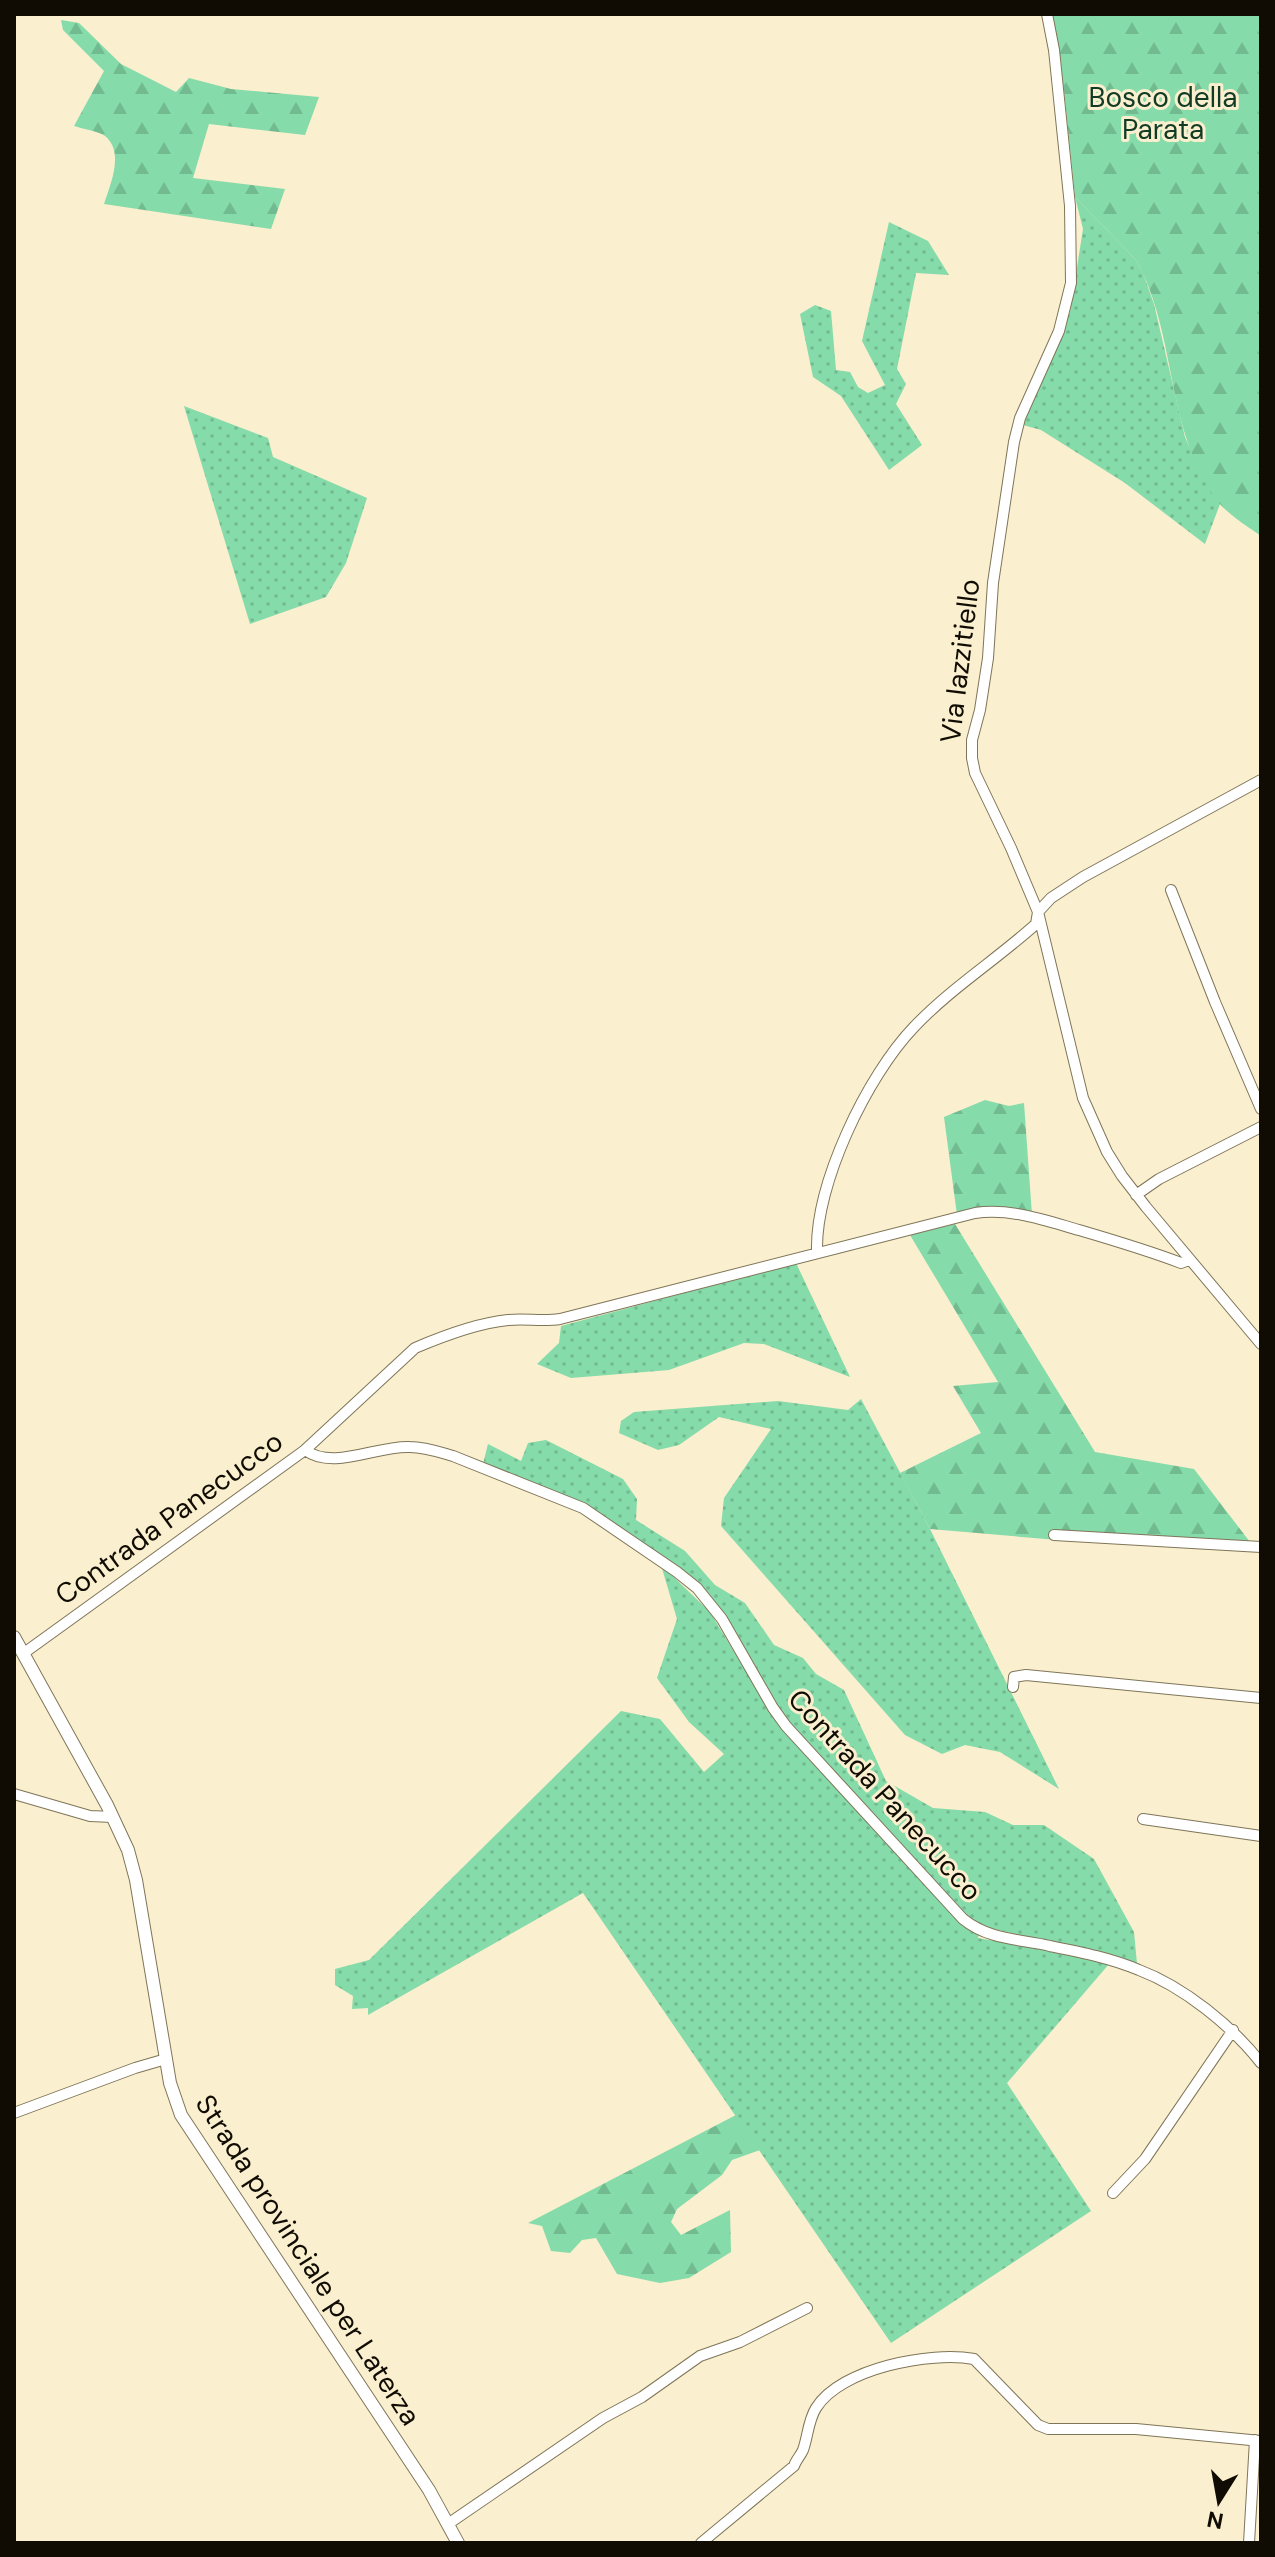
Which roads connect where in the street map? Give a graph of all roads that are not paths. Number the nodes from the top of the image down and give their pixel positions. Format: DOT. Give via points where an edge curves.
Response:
graph roads {
  1 [pos="1047,14"];
  2 [pos="1261,780"];
  3 [pos="1171,890"];
  4 [pos="1038,912"];
  5 [pos="1261,1109"];
  6 [pos="1261,1127"];
  7 [pos="1136,1195"];
  8 [pos="817,1252"];
  9 [pos="1189,1260"];
  10 [pos="1261,1344"];
  11 [pos="305,1450"];
  12 [pos="1054,1535"];
  13 [pos="1261,1547"];
  14 [pos="14,1637"];
  15 [pos="24,1653"];
  16 [pos="1013,1687"];
  17 [pos="1261,1698"];
  18 [pos="14,1794"];
  19 [pos="113,1817"];
  20 [pos="1143,1819"];
  21 [pos="1261,1836"];
  22 [pos="1233,2030"];
  23 [pos="1257,2050"];
  24 [pos="166,2059"];
  25 [pos="1261,2063"];
  26 [pos="14,2113"];
  27 [pos="1113,2193"];
  28 [pos="807,2308"];
  29 [pos="1258,2440"];
  30 [pos="448,2524"];
  31 [pos="458,2543"];
  32 [pos="701,2543"];
  33 [pos="1249,2543"];
  1 -- 4 [label="street, Via Iazzitiello" via="1070,206 1071,283 1059,331 1014,442 986,670 972,740 975,773"];
  2 -- 4 [label="street" via="1083,877"];
  3 -- 5 [label="street"];
  4 -- 7 [label="street, Via Iazzitiello" via="1083,1098 1107,1152"];
  4 -- 8 [label="street" via="1036,924 945,997 895,1049 844,1140 816,1231"];
  6 -- 7 [label="street"];
  7 -- 9 [label="street, Via Iazzitiello"];
  8 -- 9 [label="street" via="992,1211 1031,1216 1181,1263"];
  8 -- 11 [label="street" via="560,1319 506,1320 432,1341 415,1348"];
  9 -- 10 [label="street, Via Iazzitiello"];
  11 -- 15 [label="street, Contrada Panecucco"];
  11 -- 22 [label="street, Contrada Panecucco" via="338,1457 407,1446 434,1450 594,1514 697,1588 722,1619 786,1726 974,1928 1142,1971"];
  12 -- 13 [label="street"];
  14 -- 15 [label="main road, Strada provinciale per Laterza"];
  15 -- 19 [label="main road, Strada provinciale per Laterza"];
  16 -- 17 [label="street" via="1014,1677 1026,1675"];
  18 -- 19 [label="street" via="90,1816"];
  19 -- 24 [label="main road, Strada provinciale per Laterza" via="136,1880"];
  20 -- 21 [label="street"];
  22 -- 23 [label="street, Contrada Panecucco"];
  22 -- 27 [label="street" via="1145,2159"];
  23 -- 25 [label="street, Contrada Panecucco"];
  24 -- 26 [label="street"];
  24 -- 30 [label="main road, Strada provinciale per Laterza" via="177,2105 192,2133"];
  28 -- 30 [label="street" via="700,2356"];
  29 -- 32 [label="street" via="1136,2429 1048,2429 974,2359 926,2358 885,2366 830,2393 817,2406 794,2466"];
  29 -- 33 [label="street"];
  30 -- 31 [label="main road, Strada provinciale per Laterza"];
}
